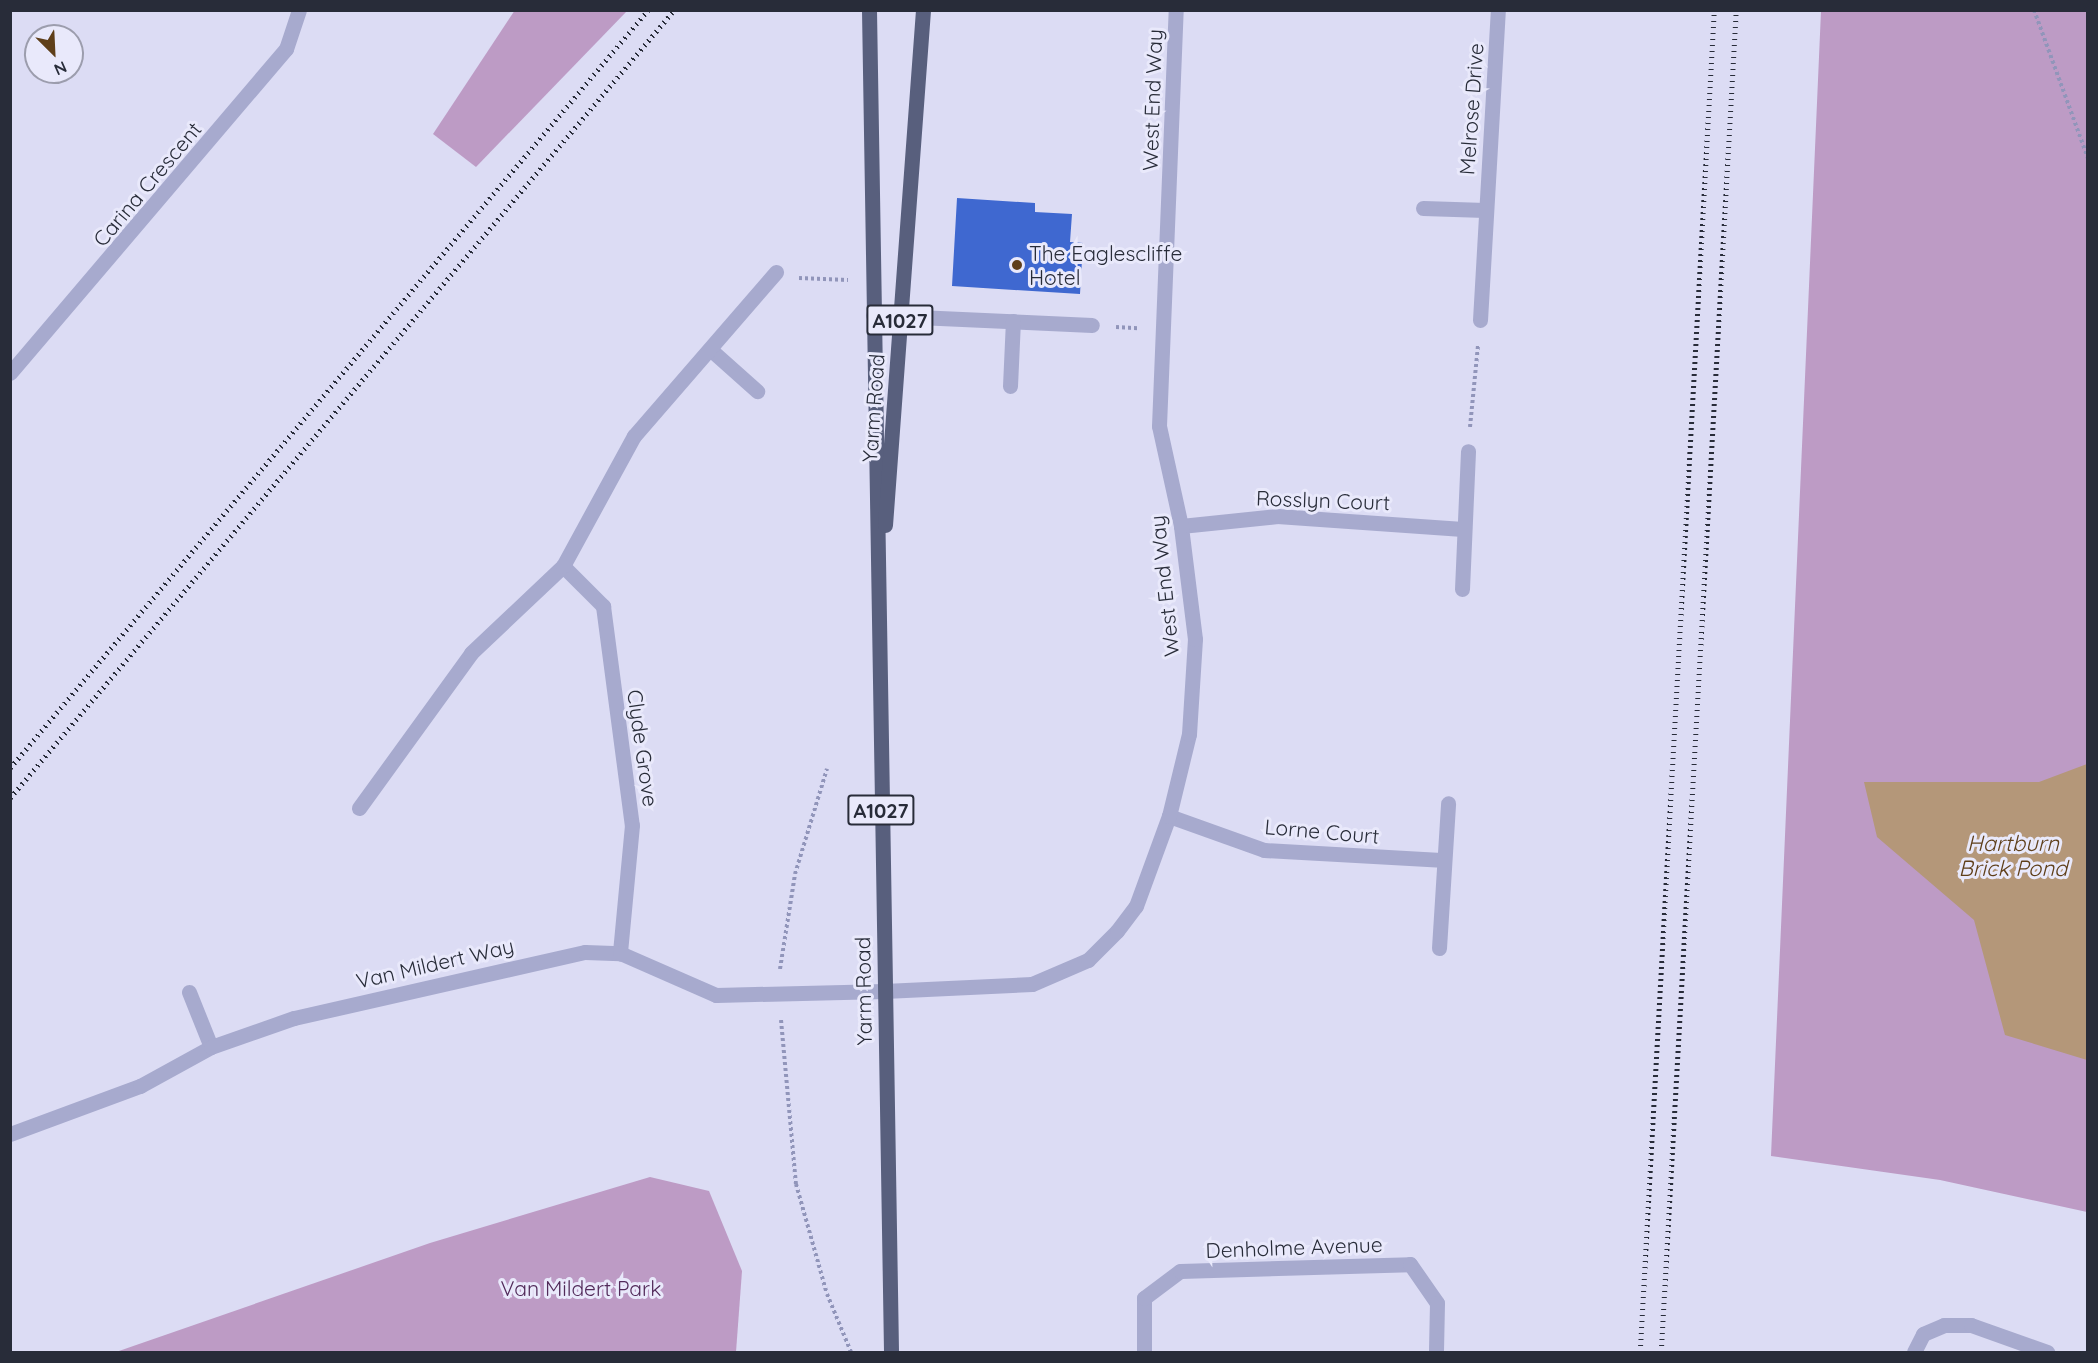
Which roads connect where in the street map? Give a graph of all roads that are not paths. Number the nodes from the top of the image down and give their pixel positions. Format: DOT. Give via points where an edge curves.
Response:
graph roads {
  1 [pos="299,10"];
  2 [pos="869,10"];
  3 [pos="923,10"];
  4 [pos="1176,10"];
  5 [pos="1498,10"];
  6 [pos="1423,208"];
  7 [pos="1485,210"];
  8 [pos="776,272"];
  9 [pos="873,315"];
  10 [pos="901,316"];
  11 [pos="1480,320"];
  12 [pos="1013,321"];
  13 [pos="1092,325"];
  14 [pos="711,350"];
  15 [pos="10,373"];
  16 [pos="1010,386"];
  17 [pos="757,391"];
  18 [pos="1468,451"];
  19 [pos="1181,526"];
  20 [pos="1463,529"];
  21 [pos="563,566"];
  22 [pos="1462,589"];
  23 [pos="878,629"];
  24 [pos="1448,803"];
  25 [pos="359,808"];
  26 [pos="1169,816"];
  27 [pos="1441,860"];
  28 [pos="1439,948"];
  29 [pos="620,952"];
  30 [pos="884,991"];
  31 [pos="189,992"];
  32 [pos="211,1047"];
  33 [pos="10,1134"];
  34 [pos="891,1353"];
  35 [pos="1144,1353"];
  36 [pos="1436,1353"];
  37 [pos="1914,1353"];
  38 [pos="2047,1353"];
  1 -- 15 [label="street, Carina Crescent" via="286,49"];
  2 -- 9 [label="main road, Yarm Road / A1027"];
  3 -- 10 [label="main road, Yarm Road / A1027"];
  4 -- 19 [label="street, West End Way" via="1159,426"];
  5 -- 7 [label="street, Melrose Drive"];
  6 -- 7 [label="street"];
  7 -- 11 [label="street, Melrose Drive"];
  8 -- 14 [label="street"];
  9 -- 10 [label="street"];
  9 -- 23 [label="main road, Yarm Road / A1027"];
  10 -- 12 [label="street"];
  10 -- 23 [label="main road, Yarm Road / A1027"];
  12 -- 13 [label="street"];
  12 -- 16 [label="street"];
  14 -- 17 [label="street"];
  14 -- 21 [label="street" via="634,436"];
  18 -- 20 [label="street"];
  19 -- 20 [label="street, Rosslyn Court" via="1277,516"];
  19 -- 26 [label="street, West End Way" via="1195,639 1189,734"];
  20 -- 22 [label="street"];
  21 -- 25 [label="street" via="471,653"];
  21 -- 29 [label="street, Clyde Grove" via="603,606 632,825"];
  23 -- 30 [label="main road, Yarm Road / A1027"];
  24 -- 27 [label="street"];
  26 -- 27 [label="street, Lorne Court" via="1263,850"];
  26 -- 30 [label="street, West End Way" via="1136,906 1088,960 1032,984"];
  27 -- 28 [label="street"];
  29 -- 30 [label="street, Van Mildert Way" via="716,995"];
  29 -- 32 [label="street, Van Mildert Way" via="585,952 495,969 294,1018"];
  30 -- 34 [label="main road, Yarm Road / A1027"];
  31 -- 32 [label="street"];
  32 -- 33 [label="street, Van Mildert Way" via="140,1086"];
  35 -- 36 [label="street, Denholme Avenue" via="1144,1299 1180,1271 1410,1264 1437,1303"];
  37 -- 38 [label="street" via="1923,1334 1944,1325 1971,1325"];
}
